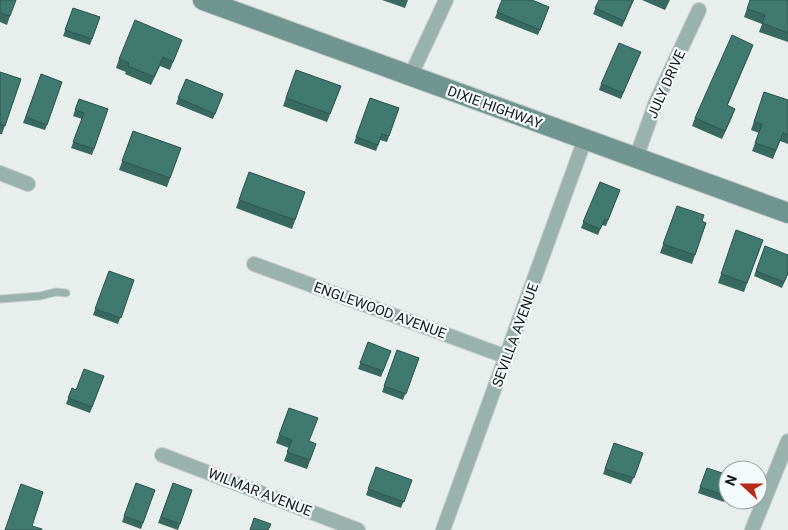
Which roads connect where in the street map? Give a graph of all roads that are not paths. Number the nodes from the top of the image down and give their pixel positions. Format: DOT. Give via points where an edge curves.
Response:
graph roads {
  1 [pos="202,0"];
  2 [pos="446,0"];
  3 [pos="699,10"];
  4 [pos="410,77"];
  5 [pos="585,139"];
  6 [pos="636,158"];
  7 [pos="0,174"];
  8 [pos="28,184"];
  9 [pos="788,213"];
  10 [pos="254,264"];
  11 [pos="66,293"];
  12 [pos="0,299"];
  13 [pos="507,357"];
  14 [pos="788,441"];
  15 [pos="162,455"];
  16 [pos="785,458"];
  17 [pos="358,530"];
  18 [pos="443,530"];
  19 [pos="752,530"];
  1 -- 4 [label="street, DIXIE HIGHWAY"];
  2 -- 4 [label="street"];
  3 -- 6 [label="street, JULY DRIVE" via="656,102"];
  4 -- 5 [label="street, DIXIE HIGHWAY"];
  5 -- 6 [label="street, DIXIE HIGHWAY"];
  5 -- 13 [label="street, SEVILLA AVENUE"];
  6 -- 9 [label="street, DIXIE HIGHWAY"];
  7 -- 8 [label="street"];
  10 -- 13 [label="street, ENGLEWOOD AVENUE"];
  11 -- 12 [label="lane"];
  13 -- 18 [label="street, SEVILLA AVENUE"];
  14 -- 16 [label="street"];
  15 -- 17 [label="street, WILMAR AVENUE"];
  16 -- 19 [label="street"];
}
